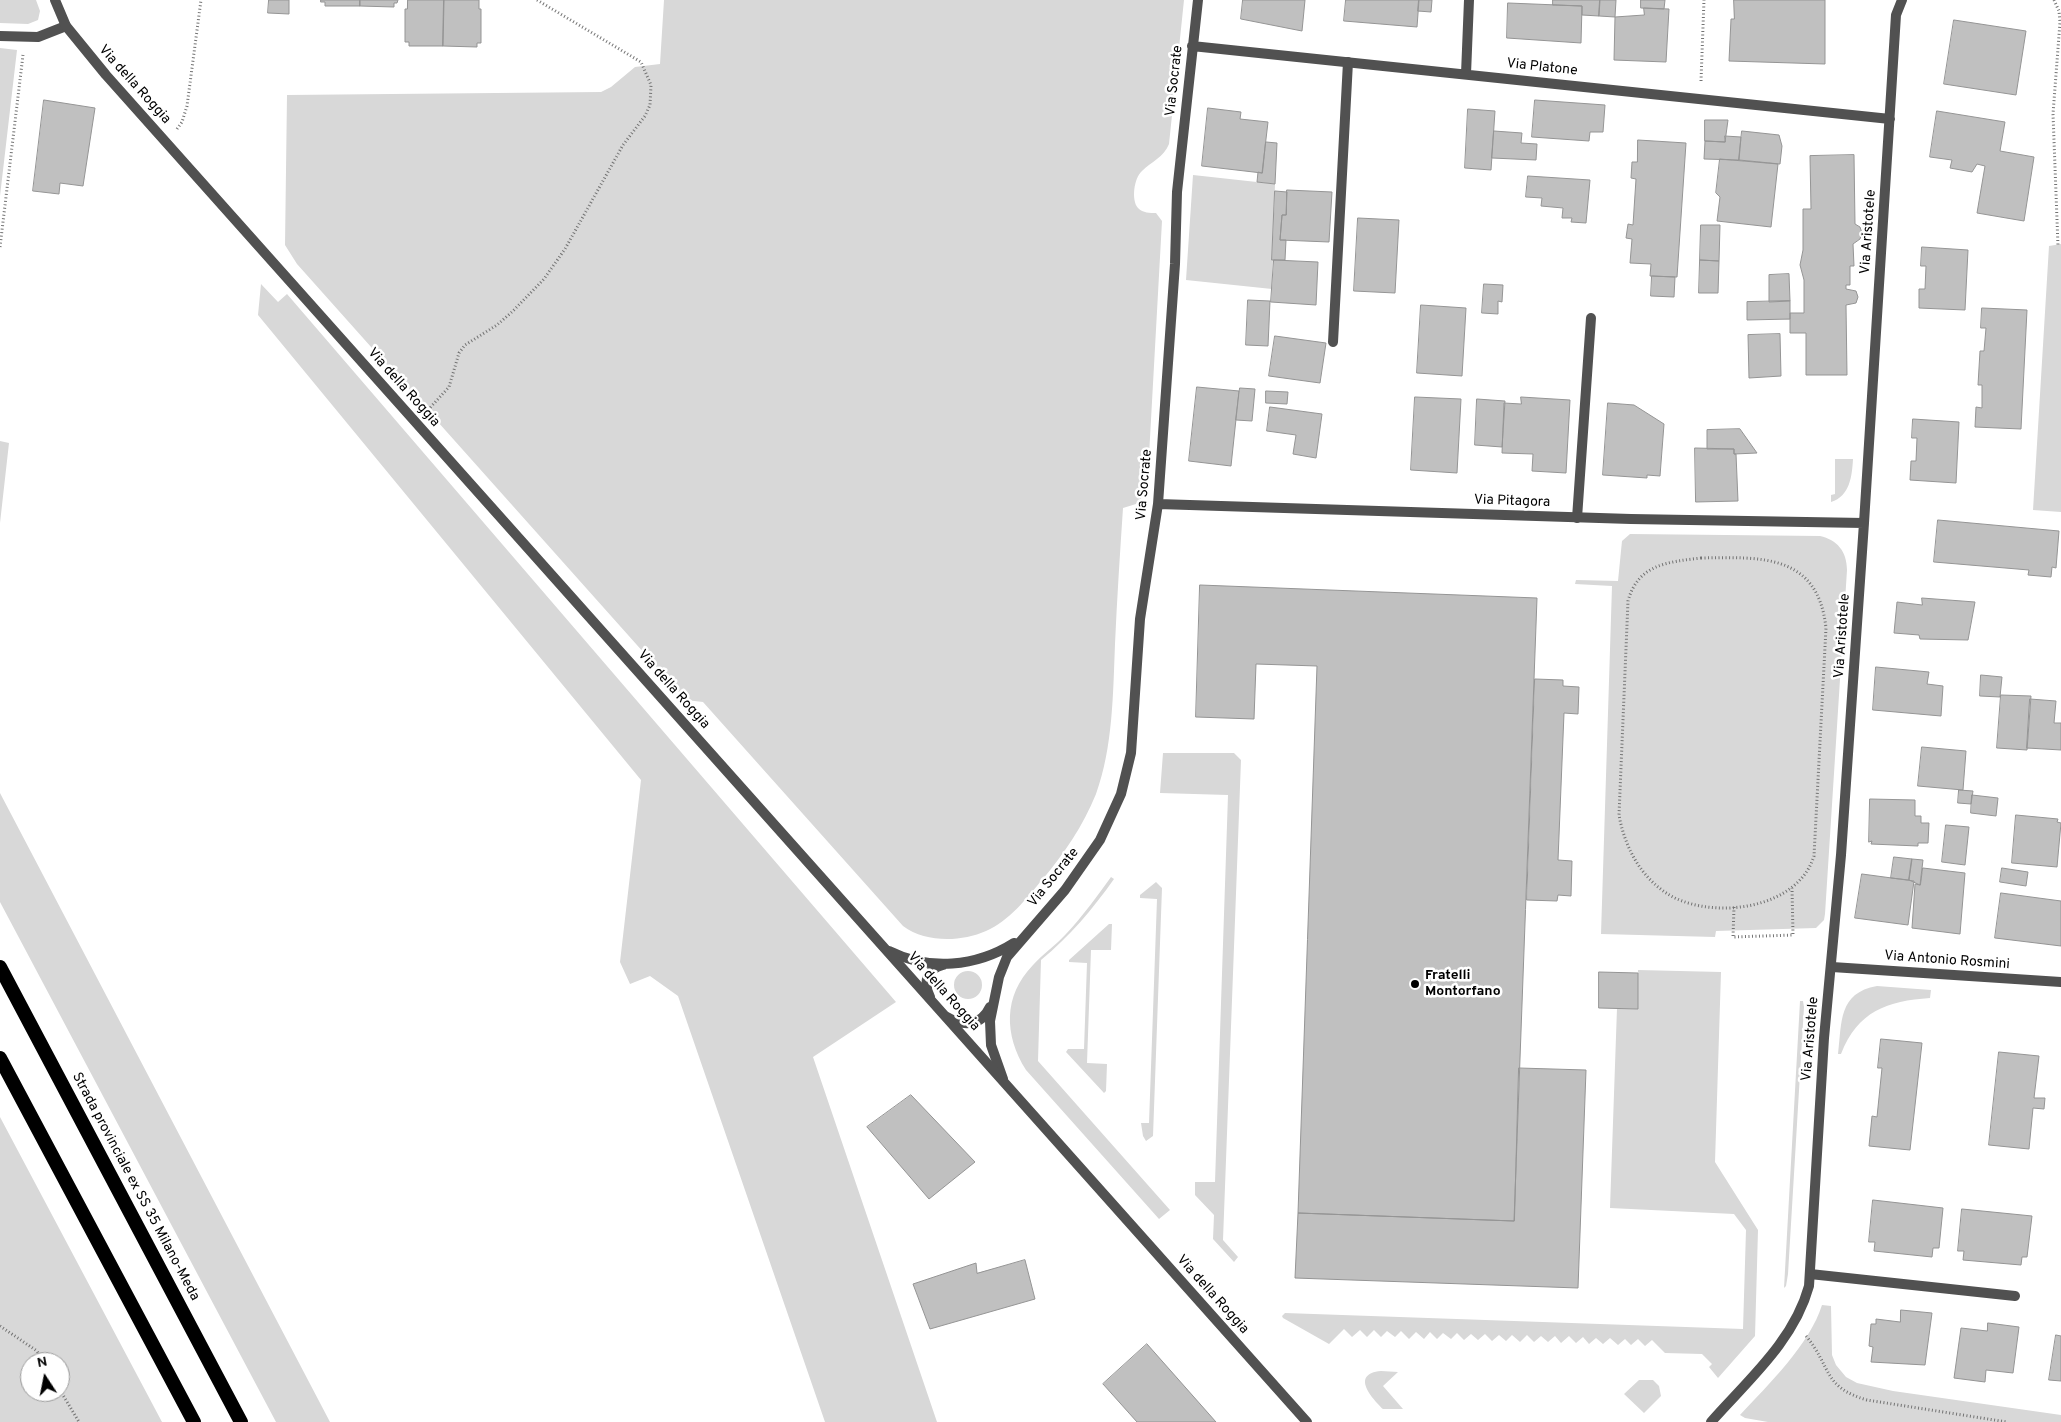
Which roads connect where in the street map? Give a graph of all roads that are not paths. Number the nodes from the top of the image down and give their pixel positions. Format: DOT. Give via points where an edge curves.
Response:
graph roads {
  1 [pos="55,0"];
  2 [pos="1198,0"];
  3 [pos="1469,0"];
  4 [pos="1902,0"];
  5 [pos="66,26"];
  6 [pos="0,36"];
  7 [pos="1192,46"];
  8 [pos="1348,62"];
  9 [pos="1466,74"];
  10 [pos="1890,119"];
  11 [pos="1591,318"];
  12 [pos="1333,342"];
  13 [pos="1158,504"];
  14 [pos="1577,518"];
  15 [pos="1864,523"];
  16 [pos="1021,938"];
  17 [pos="889,951"];
  18 [pos="944,964"];
  19 [pos="1832,966"];
  20 [pos="0,967"];
  21 [pos="2061,982"];
  22 [pos="930,997"];
  23 [pos="993,999"];
  24 [pos="947,1017"];
  25 [pos="0,1058"];
  26 [pos="1003,1079"];
  27 [pos="1810,1274"];
  28 [pos="2015,1296"];
  29 [pos="194,1422"];
  30 [pos="241,1422"];
  31 [pos="1307,1422"];
  32 [pos="1712,1422"];
  1 -- 5 [label="street, Via della Roggia"];
  2 -- 7 [label="street, Via Socrate"];
  3 -- 9 [label="street"];
  4 -- 10 [label="street, Via Aristotele" via="1896,15"];
  5 -- 6 [label="street" via="51,34"];
  5 -- 17 [label="street, Via della Roggia"];
  7 -- 8 [label="street, Via Platone"];
  7 -- 13 [label="street, Via Socrate" via="1177,192"];
  8 -- 9 [label="street, Via Platone"];
  8 -- 12 [label="street"];
  9 -- 10 [label="street, Via Platone"];
  10 -- 15 [label="street, Via Aristotele"];
  11 -- 14 [label="street"];
  13 -- 14 [label="street, Via Pitagora"];
  13 -- 16 [label="street, Via Socrate" via="1140,619 1131,753 1121,794 1086,863 1048,911"];
  14 -- 15 [label="street, Via Pitagora"];
  15 -- 19 [label="street, Via Aristotele"];
  16 -- 18 [label="street, Via Socrate" via="984,958"];
  16 -- 23 [label="street, Via Socrate" via="1007,957"];
  17 -- 18 [label="street, Via Socrate" via="906,960"];
  17 -- 22 [label="street, Via della Roggia"];
  18 -- 22 [label="street" via="931,970 927,977 926,990"];
  19 -- 21 [label="street, Via Antonio Rosmini"];
  19 -- 27 [label="street, Via Aristotele" via="1824,1038"];
  20 -- 30 [label="highway, Strada provinciale ex SS 35 Milano-Meda"];
  22 -- 24 [label="street, Via della Roggia"];
  23 -- 24 [label="street" via="984,1018 976,1022 956,1022"];
  23 -- 26 [label="street, Via Socrate" via="991,1045"];
  24 -- 26 [label="street, Via della Roggia"];
  25 -- 29 [label="highway"];
  26 -- 31 [label="street, Via della Roggia"];
  27 -- 28 [label="street"];
  27 -- 32 [label="street, Via Aristotele" via="1803,1306 1787,1337"];
}
